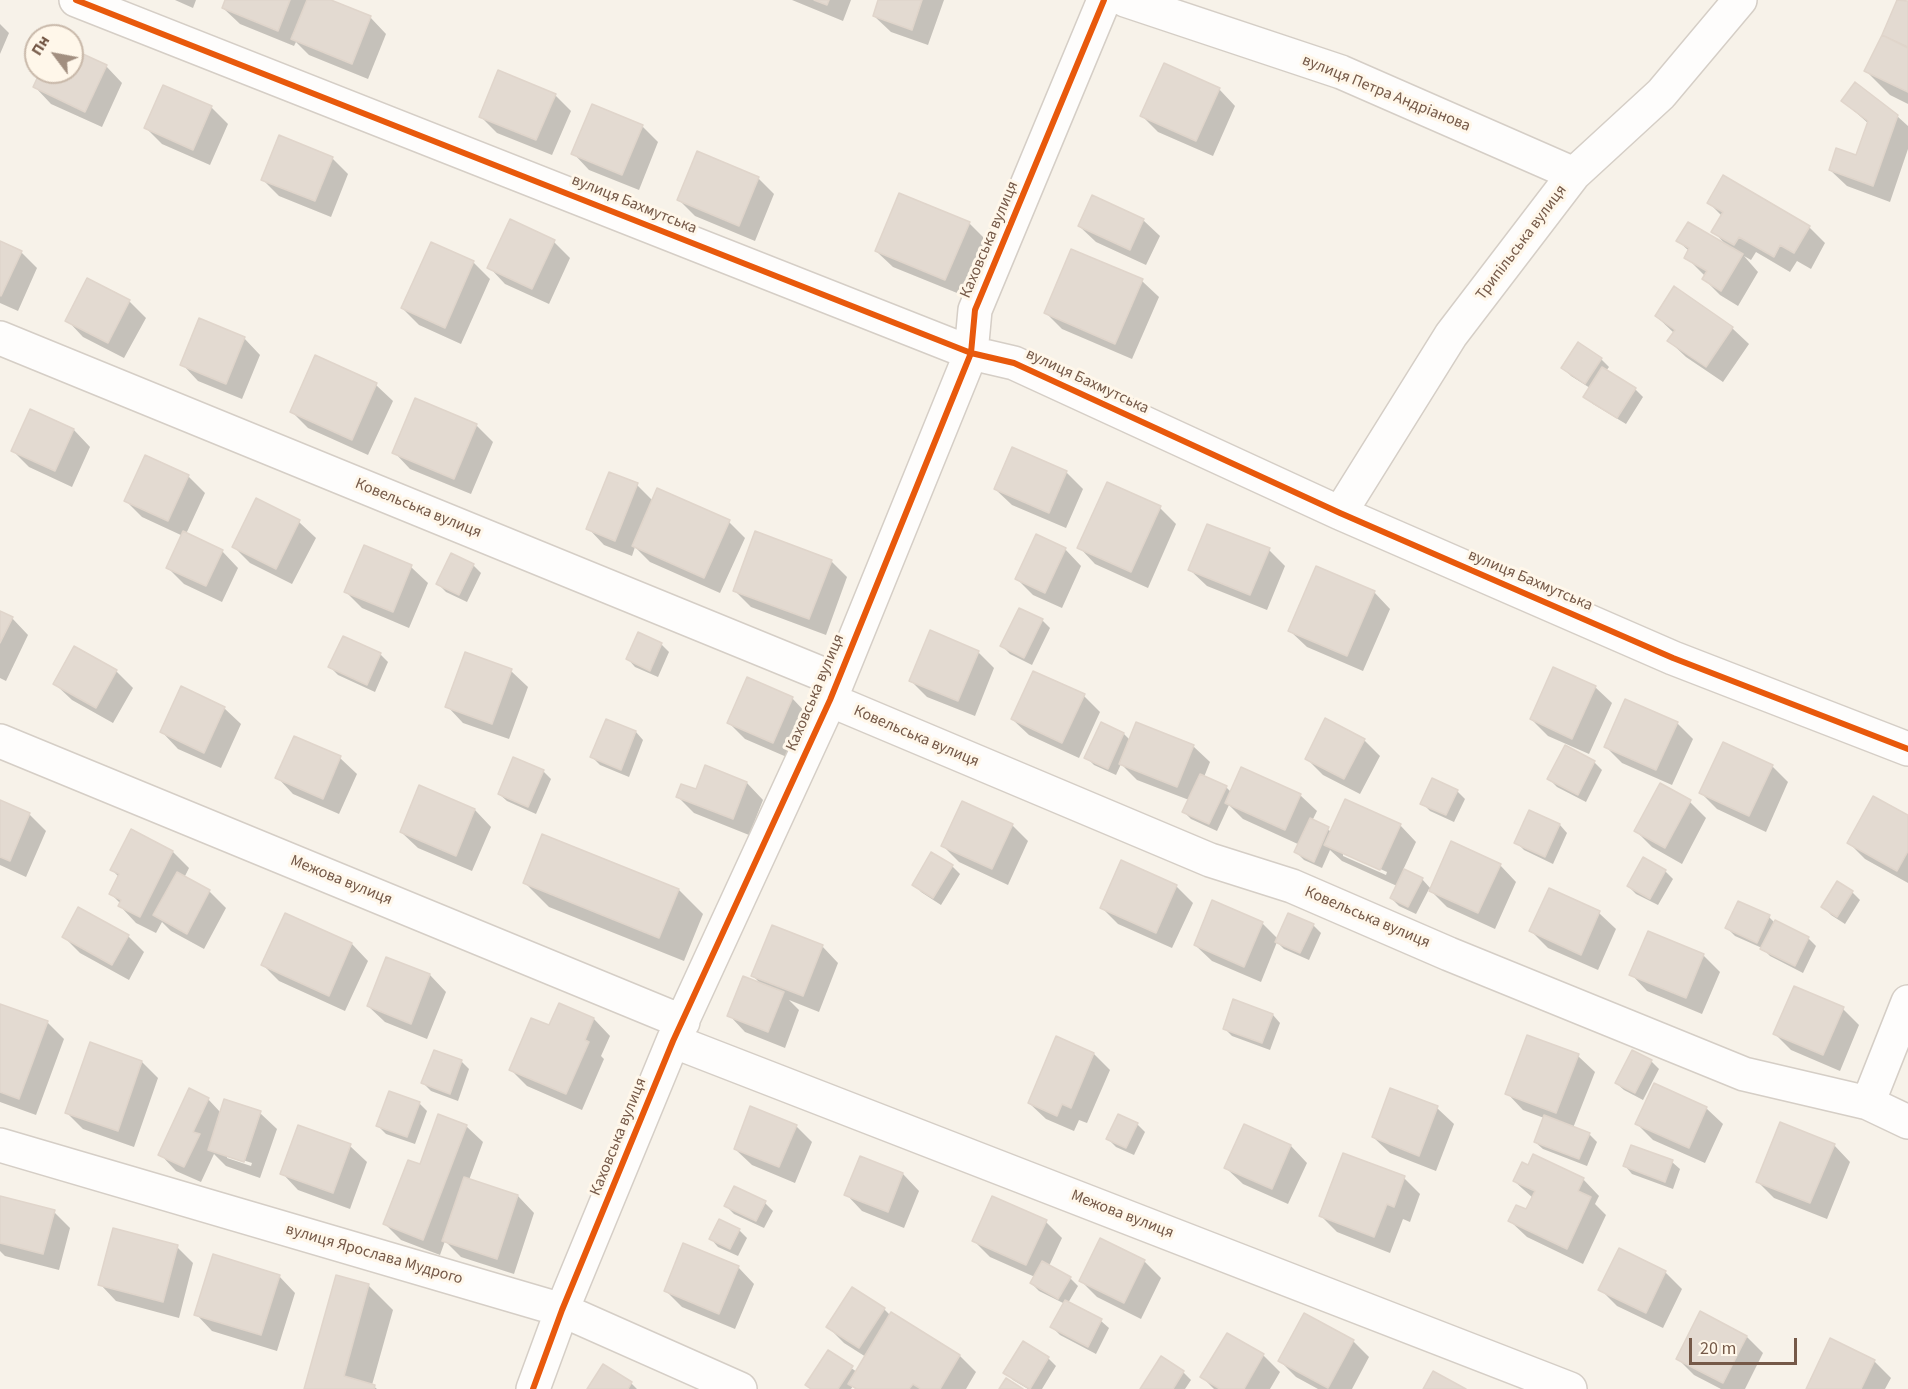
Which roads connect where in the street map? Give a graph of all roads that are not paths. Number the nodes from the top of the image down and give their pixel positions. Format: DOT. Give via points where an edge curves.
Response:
graph roads {
  1 [pos="76,0"];
  2 [pos="1104,0"];
  3 [pos="1125,0"];
  4 [pos="1740,0"];
  5 [pos="1574,174"];
  6 [pos="0,338"];
  7 [pos="971,353"];
  8 [pos="1340,513"];
  9 [pos="833,690"];
  10 [pos="0,741"];
  11 [pos="1908,749"];
  12 [pos="1908,1002"];
  13 [pos="678,1031"];
  14 [pos="1868,1103"];
  15 [pos="1908,1122"];
  16 [pos="0,1145"];
  17 [pos="562,1310"];
  18 [pos="533,1389"];
  19 [pos="740,1389"];
  20 [pos="1570,1389"];
  1 -- 7 [label="street, вулиця Бахмутська"];
  2 -- 7 [label="street, Каховська вулиця" via="975,309"];
  3 -- 5 [label="street, вулиця Петра Андріанова" via="1341,72"];
  4 -- 5 [label="street, Трипільська вулиця" via="1661,94"];
  5 -- 8 [label="street, Трипільська вулиця" via="1451,336"];
  6 -- 9 [label="street, Ковельська вулиця"];
  7 -- 8 [label="street, вулиця Бахмутська" via="1014,363"];
  7 -- 9 [label="street, Каховська вулиця"];
  8 -- 11 [label="street, вулиця Бахмутська" via="1673,658"];
  9 -- 13 [label="street, Каховська вулиця"];
  9 -- 14 [label="street, Ковельська вулиця" via="1210,860 1292,886 1744,1074"];
  10 -- 13 [label="street, Межова вулиця"];
  12 -- 14 [label="street"];
  13 -- 17 [label="street, Каховська вулиця"];
  13 -- 20 [label="street, Межова вулиця"];
  14 -- 15 [label="street, Ковельська вулиця"];
  16 -- 17 [label="street, вулиця Ярослава Мудрого"];
  17 -- 18 [label="street, Каховська вулиця"];
  17 -- 19 [label="street, вулиця Ярослава Мудрого"];
}
